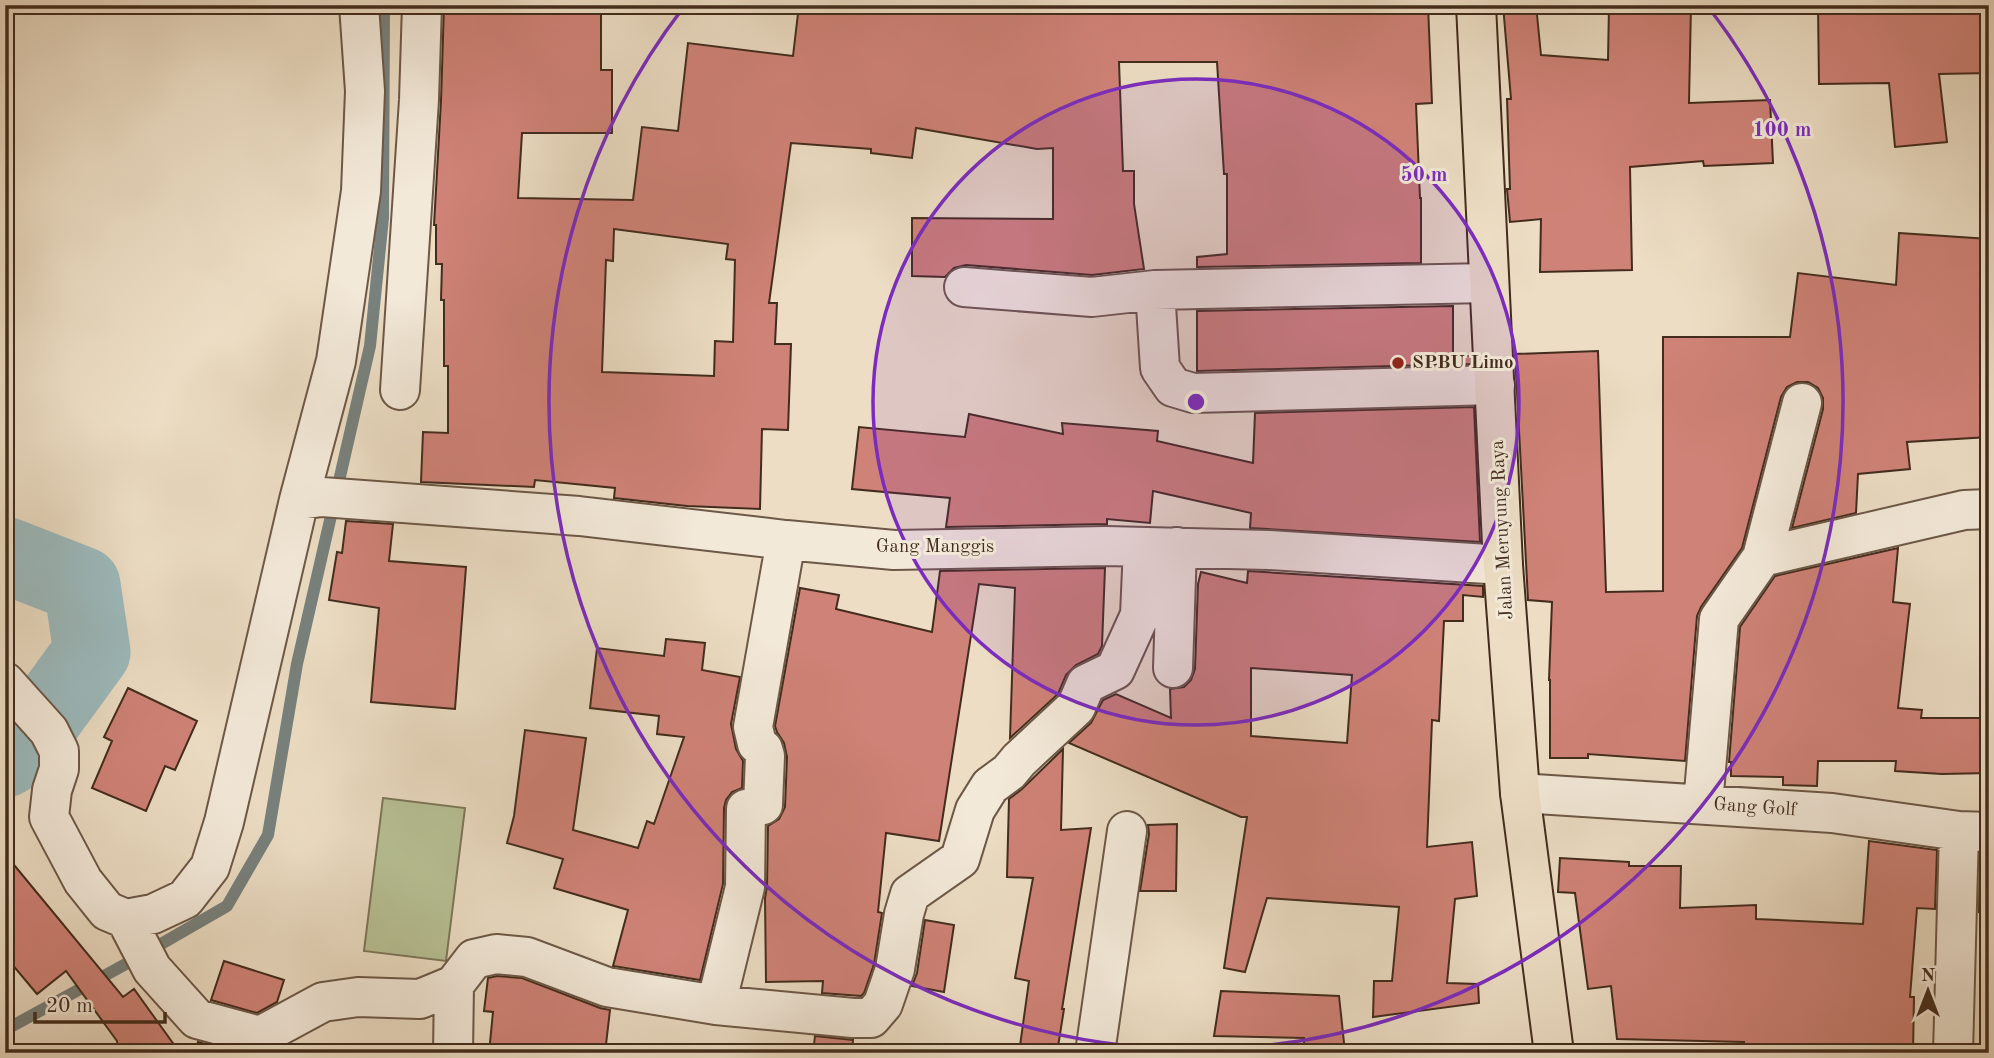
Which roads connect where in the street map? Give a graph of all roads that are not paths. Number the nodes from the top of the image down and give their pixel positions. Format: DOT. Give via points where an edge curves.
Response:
graph roads {
  1 [pos="359,5"];
  2 [pos="422,5"];
  3 [pos="1476,5"];
  4 [pos="1488,283"];
  5 [pos="964,287"];
  6 [pos="1155,290"];
  7 [pos="1495,385"];
  8 [pos="400,390"];
  9 [pos="1802,403"];
  10 [pos="311,498"];
  11 [pos="1989,509"];
  12 [pos="786,540"];
  13 [pos="1160,547"];
  14 [pos="1762,557"];
  15 [pos="1503,565"];
  16 [pos="1173,668"];
  17 [pos="5,682"];
  18 [pos="1520,793"];
  19 [pos="1703,804"];
  20 [pos="1127,831"];
  21 [pos="1974,832"];
  22 [pos="126,919"];
  23 [pos="454,985"];
  24 [pos="716,1005"];
  25 [pos="453,1053"];
  26 [pos="1095,1053"];
  27 [pos="1554,1053"];
  28 [pos="1954,1053"];
  1 -- 10 [label="street" via="365,91 360,191"];
  2 -- 8 [label="street"];
  3 -- 4 [label="main road, Jalan Meruyung Raya"];
  4 -- 6 [label="street"];
  4 -- 7 [label="main road, Jalan Meruyung Raya"];
  5 -- 6 [label="street" via="1092,297"];
  6 -- 7 [label="street" via="1160,368 1173,387 1193,393"];
  7 -- 15 [label="main road, Jalan Meruyung Raya"];
  9 -- 14 [label="street"];
  10 -- 12 [label="street, Gang Manggis" via="579,516"];
  10 -- 22 [label="street" via="210,867 185,899 153,914"];
  11 -- 14 [label="street" via="1964,510"];
  12 -- 13 [label="street, Gang Manggis" via="894,550"];
  12 -- 24 [label="street" via="753,727 765,756 763,805 746,809 745,887"];
  13 -- 15 [label="street, Gang Manggis"];
  13 -- 16 [label="street"];
  13 -- 24 [label="street" via="1140,615 1115,670 1086,684 1076,707 990,786 975,810 960,859 910,894 895,969 883,1004 871,1018"];
  14 -- 19 [label="street" via="1719,619"];
  15 -- 18 [label="main road, Jalan Meruyung Raya"];
  17 -- 22 [label="street" via="49,731 59,751 49,817 83,881 107,911"];
  18 -- 19 [label="street, Gang Golf"];
  18 -- 27 [label="main road, Jalan Meruyung Raya"];
  19 -- 21 [label="street, Gang Golf" via="1832,813"];
  20 -- 26 [label="street"];
  21 -- 28 [label="street"];
  22 -- 23 [label="street" via="152,969 197,1020 260,1036 323,1002 358,997 420,999"];
  23 -- 24 [label="street" via="474,959 496,954 527,957 607,987"];
  23 -- 25 [label="street"];
}
